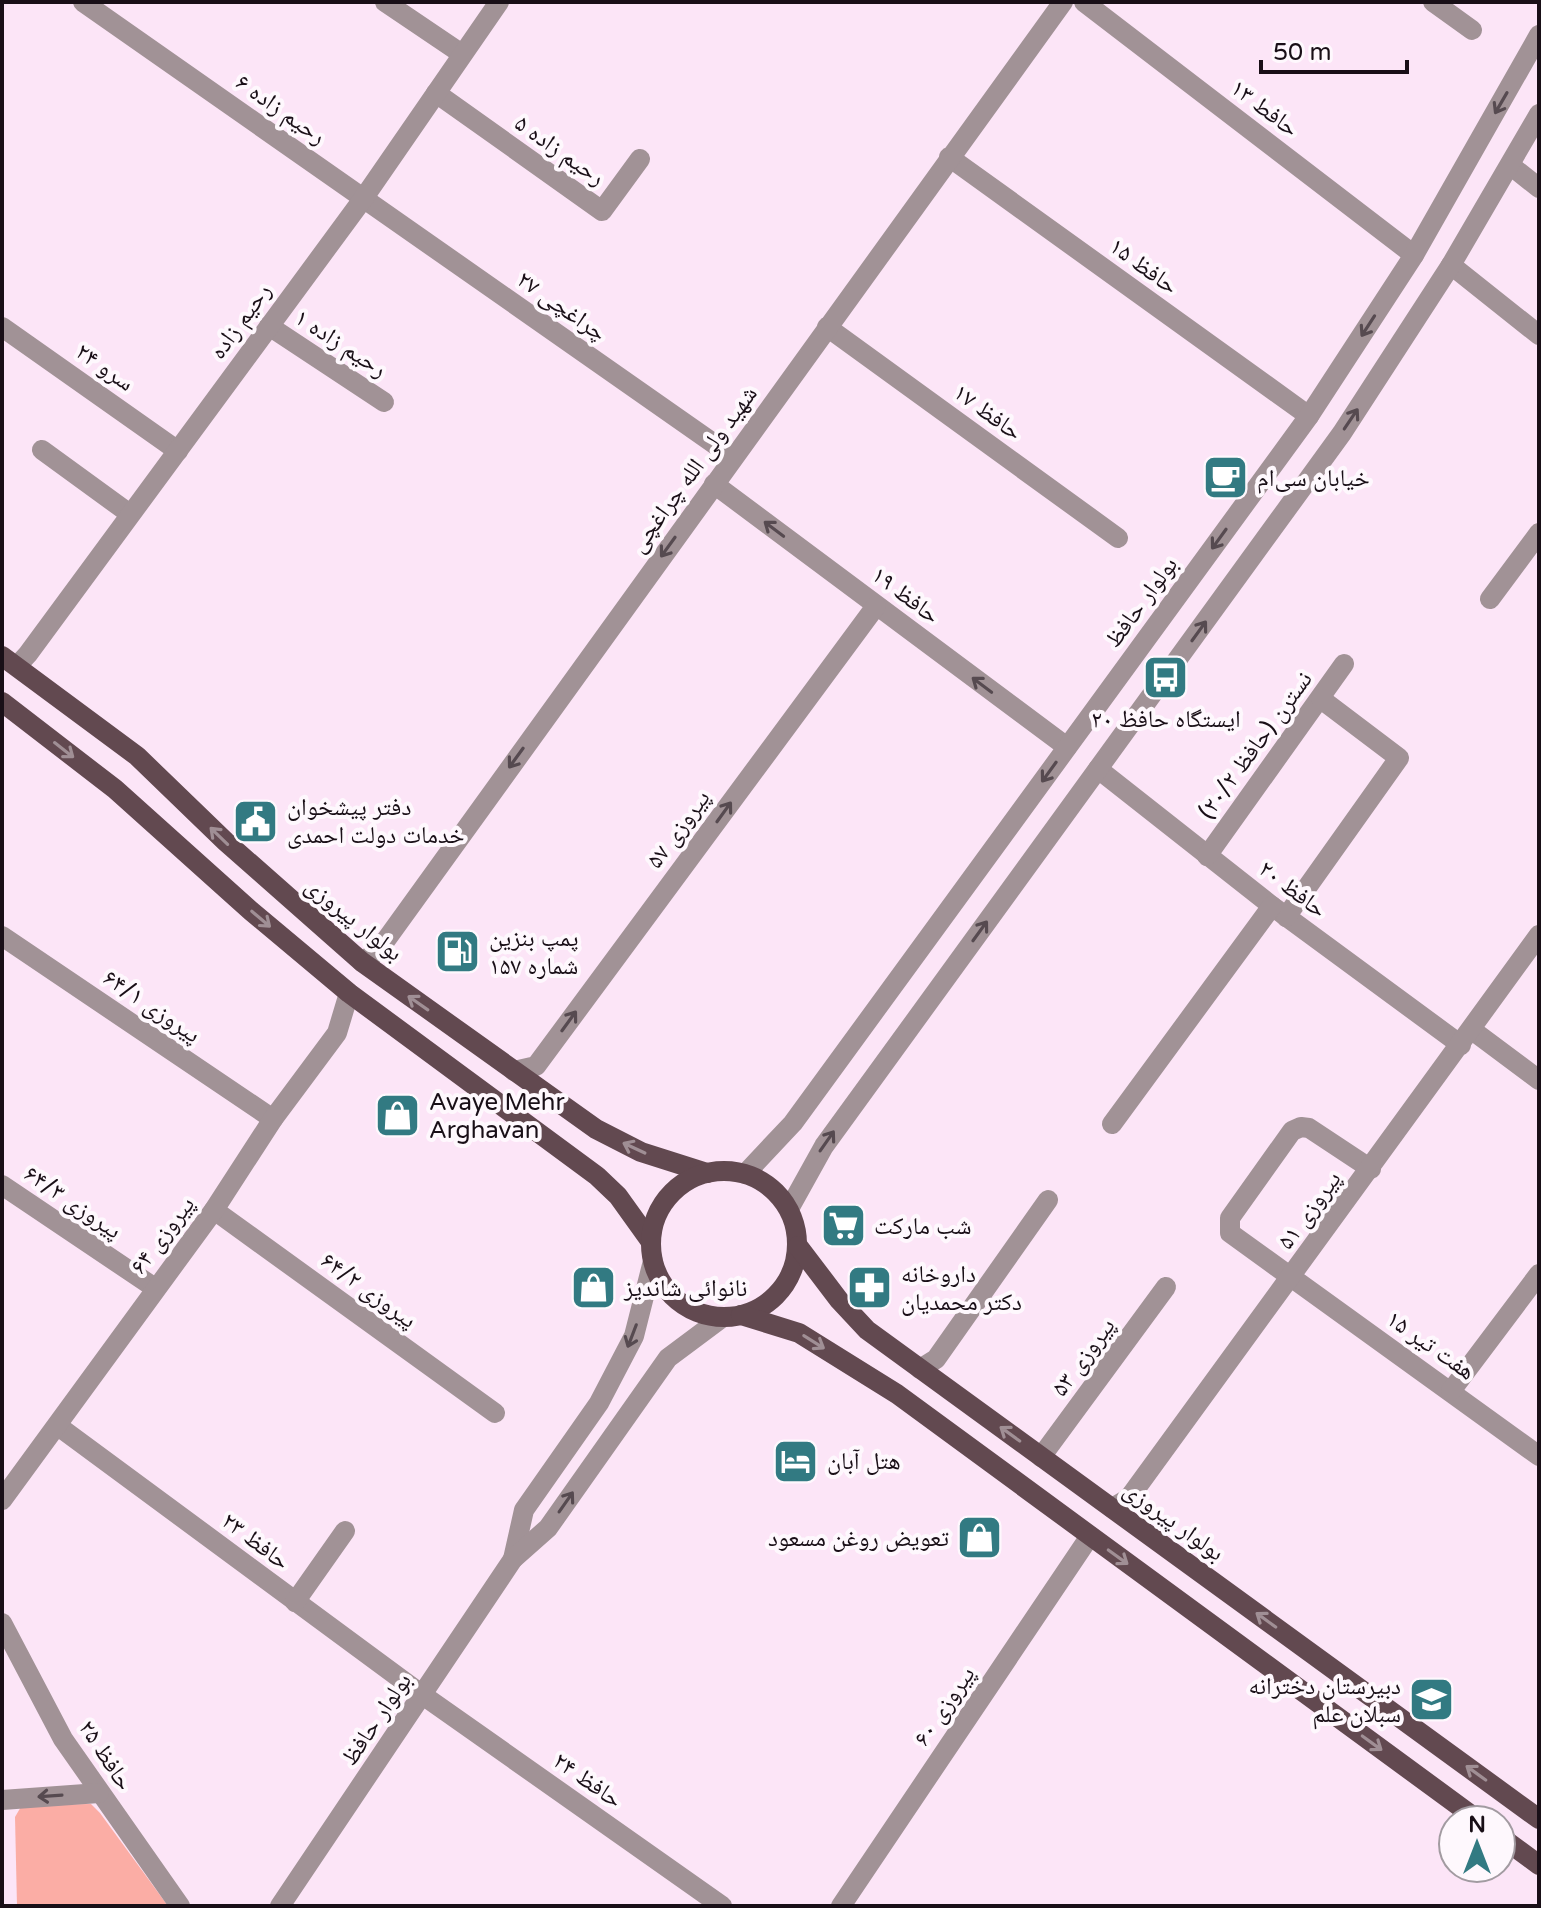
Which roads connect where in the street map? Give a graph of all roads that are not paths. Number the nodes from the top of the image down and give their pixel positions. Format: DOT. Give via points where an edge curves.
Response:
graph roads {
  1 [pos="83,2"];
  2 [pos="385,2"];
  3 [pos="499,2"];
  4 [pos="1063,2"];
  5 [pos="1084,2"];
  6 [pos="1433,2"];
  7 [pos="1472,30"];
  8 [pos="1539,35"];
  9 [pos="462,54"];
  10 [pos="436,93"];
  11 [pos="1539,114"];
  12 [pos="949,157"];
  13 [pos="640,159"];
  14 [pos="1510,165"];
  15 [pos="1539,188"];
  16 [pos="363,199"];
  17 [pos="1414,255"];
  18 [pos="1451,265"];
  19 [pos="269,326"];
  20 [pos="2,327"];
  21 [pos="827,327"];
  22 [pos="1539,335"];
  23 [pos="384,402"];
  24 [pos="1309,416"];
  25 [pos="42,450"];
  26 [pos="178,451"];
  27 [pos="733,457"];
  28 [pos="714,484"];
  29 [pos="130,514"];
  30 [pos="1539,533"];
  31 [pos="1118,538"];
  32 [pos="1490,599"];
  33 [pos="876,606"];
  34 [pos="9,661"];
  35 [pos="1344,664"];
  36 [pos="1321,699"];
  37 [pos="2,702"];
  38 [pos="1067,747"];
  39 [pos="1098,769"];
  40 [pos="1207,856"];
  41 [pos="1279,911"];
  42 [pos="1539,935"];
  43 [pos="2,936"];
  44 [pos="362,962"];
  45 [pos="349,993"];
  46 [pos="1466,1037"];
  47 [pos="514,1071"];
  48 [pos="1539,1080"];
  49 [pos="273,1119"];
  50 [pos="1112,1124"];
  51 [pos="1371,1169"];
  52 [pos="707,1173"];
  53 [pos="745,1174"];
  54 [pos="2,1185"];
  55 [pos="1048,1200"];
  56 [pos="789,1209"];
  57 [pos="214,1210"];
  58 [pos="798,1246"];
  59 [pos="652,1251"];
  60 [pos="1539,1274"];
  61 [pos="1291,1278"];
  62 [pos="1166,1287"];
  63 [pos="155,1288"];
  64 [pos="732,1316"];
  65 [pos="920,1369"];
  66 [pos="1451,1391"];
  67 [pos="495,1413"];
  68 [pos="58,1426"];
  69 [pos="1539,1456"];
  70 [pos="1041,1457"];
  71 [pos="2,1500"];
  72 [pos="1112,1508"];
  73 [pos="345,1531"];
  74 [pos="1090,1536"];
  75 [pos="513,1559"];
  76 [pos="295,1602"];
  77 [pos="3,1626"];
  78 [pos="424,1696"];
  79 [pos="99,1793"];
  80 [pos="2,1800"];
  81 [pos="1456,1804"];
  82 [pos="1539,1819"];
  83 [pos="1517,1849"];
  84 [pos="1539,1865"];
  85 [pos="180,1906"];
  86 [pos="280,1906"];
  87 [pos="722,1906"];
  88 [pos="841,1906"];
  1 -- 16 [label="street, رحیم زاده ۶"];
  2 -- 9 [label="street"];
  3 -- 9 [label="street, رحیم زاده"];
  4 -- 12 [label="street, شهید ولی الله چراغچی"];
  5 -- 17 [label="street, حافط ۱۳"];
  6 -- 7 [label="street"];
  8 -- 17 [label="street, بولوار حافظ, one-way"];
  9 -- 10 [label="street, رحیم زاده"];
  10 -- 13 [label="street, رحیم زاده ۵" via="602,211"];
  10 -- 16 [label="street, رحیم زاده"];
  11 -- 14 [label="street"];
  12 -- 21 [label="street, شهید ولی الله چراغچی"];
  12 -- 24 [label="street, حافظ ۱۵"];
  14 -- 15 [label="street"];
  14 -- 18 [label="street"];
  16 -- 19 [label="street, رحیم زاده"];
  16 -- 27 [label="street, چراغچی ۲۷"];
  17 -- 24 [label="street, بولوار حافظ, one-way"];
  18 -- 22 [label="street"];
  39 -- 18 [label="street, one-way" via="1342,433"];
  19 -- 23 [label="street, رحیم زاده ۱"];
  19 -- 26 [label="street, رحیم زاده"];
  20 -- 26 [label="street, سرو ۲۴"];
  21 -- 27 [label="street, شهید ولی الله چراغچی"];
  21 -- 31 [label="street, حافظ ۱۷"];
  24 -- 38 [label="street, بولوار حافظ, one-way"];
  25 -- 29 [label="street"];
  26 -- 29 [label="street, رحیم زاده"];
  27 -- 28 [label="street, شهید ولی الله چراغچی"];
  33 -- 28 [label="street, حافظ ۱۹, one-way"];
  28 -- 44 [label="street, شهید ولی الله چراغچی, one-way" via="378,951"];
  29 -- 34 [label="street, رحیم زاده"];
  30 -- 32 [label="street"];
  38 -- 33 [label="street, حافظ ۱۹, one-way"];
  47 -- 33 [label="street, پیروزی ۵۷, one-way" via="536,1066"];
  44 -- 34 [label="main road, بولوار پیروزی, one-way" via="137,756"];
  35 -- 36 [label="street, نسترن (حافظ ۲۰/۲)"];
  36 -- 40 [label="street, نسترن (حافظ ۲۰/۲)"];
  36 -- 41 [label="street" via="1399,758"];
  37 -- 45 [label="main road, one-way" via="115,789"];
  38 -- 53 [label="street, بولوار حافظ, one-way" via="793,1123"];
  39 -- 40 [label="street, حافظ ۲۰"];
  56 -- 39 [label="street, one-way" via="824,1146"];
  40 -- 41 [label="street, حافظ ۲۰"];
  41 -- 46 [label="street, حافظ ۲۰"];
  41 -- 50 [label="street"];
  42 -- 46 [label="street, پیروزی ۵۱"];
  43 -- 49 [label="street, پیروزی ۶۴/۱"];
  47 -- 44 [label="main road, بولوار پیروزی, one-way"];
  45 -- 49 [label="street, پیروزی ۶۴" via="337,1033"];
  45 -- 59 [label="main road" via="597,1176 618,1196"];
  46 -- 48 [label="street, حافظ ۲۰"];
  46 -- 51 [label="street, پیروزی ۵۱"];
  52 -- 47 [label="main road, بولوار پیروزی, one-way" via="641,1152 596,1129"];
  49 -- 57 [label="street, پیروزی ۶۴"];
  51 -- 61 [label="street, پیروزی ۵۱"];
  51 -- 61 [label="street, هفت تیر ۱۵" via="1309,1128 1292,1131 1229,1226 1230,1233"];
  52 -- 53 [label="main road"];
  52 -- 59 [label="main road" via="682,1185 662,1206 654,1223"];
  53 -- 56 [label="main road" via="763,1182"];
  54 -- 63 [label="street, پیروزی ۶۴/۳"];
  55 -- 65 [label="street" via="936,1359"];
  56 -- 58 [label="main road"];
  57 -- 63 [label="street, پیروزی ۶۴"];
  57 -- 67 [label="street, پیروزی ۶۴/۲"];
  58 -- 64 [label="main road" via="787,1282 775,1297"];
  58 -- 65 [label="main road, بولوار پیروزی" via="867,1330"];
  59 -- 64 [label="main road" via="671,1294 704,1314"];
  59 -- 75 [label="street, one-way" via="634,1336 599,1403 524,1510"];
  60 -- 66 [label="street"];
  61 -- 66 [label="street, هفت تیر ۱۵"];
  61 -- 72 [label="street, پیروزی ۵۱" via="1129,1498"];
  62 -- 70 [label="street, پیروزی ۵۳"];
  63 -- 68 [label="street, پیروزی ۶۴"];
  64 -- 74 [label="main road, one-way" via="799,1333 897,1394"];
  75 -- 64 [label="street, one-way" via="548,1528 668,1358"];
  70 -- 65 [label="main road, بولوار پیروزی, one-way"];
  66 -- 69 [label="street, هفت تیر ۱۵"];
  68 -- 71 [label="street, پیروزی ۶۴"];
  68 -- 76 [label="street, حافظ ۲۳"];
  70 -- 72 [label="main road, بولوار پیروزی"];
  82 -- 72 [label="main road, بولوار پیروزی, one-way"];
  73 -- 76 [label="street"];
  74 -- 81 [label="main road, one-way"];
  74 -- 88 [label="street, پیروزی ۶۰"];
  75 -- 78 [label="street, بولوار حافظ"];
  76 -- 78 [label="street, حافظ ۲۳"];
  77 -- 79 [label="street, حافظ ۲۵" via="63,1739"];
  78 -- 86 [label="street, بولوار حافظ"];
  78 -- 87 [label="street, حافظ ۲۴"];
  79 -- 80 [label="street, one-way"];
  79 -- 85 [label="street, حافظ ۲۵"];
  83 -- 84 [label="main road"];
}
